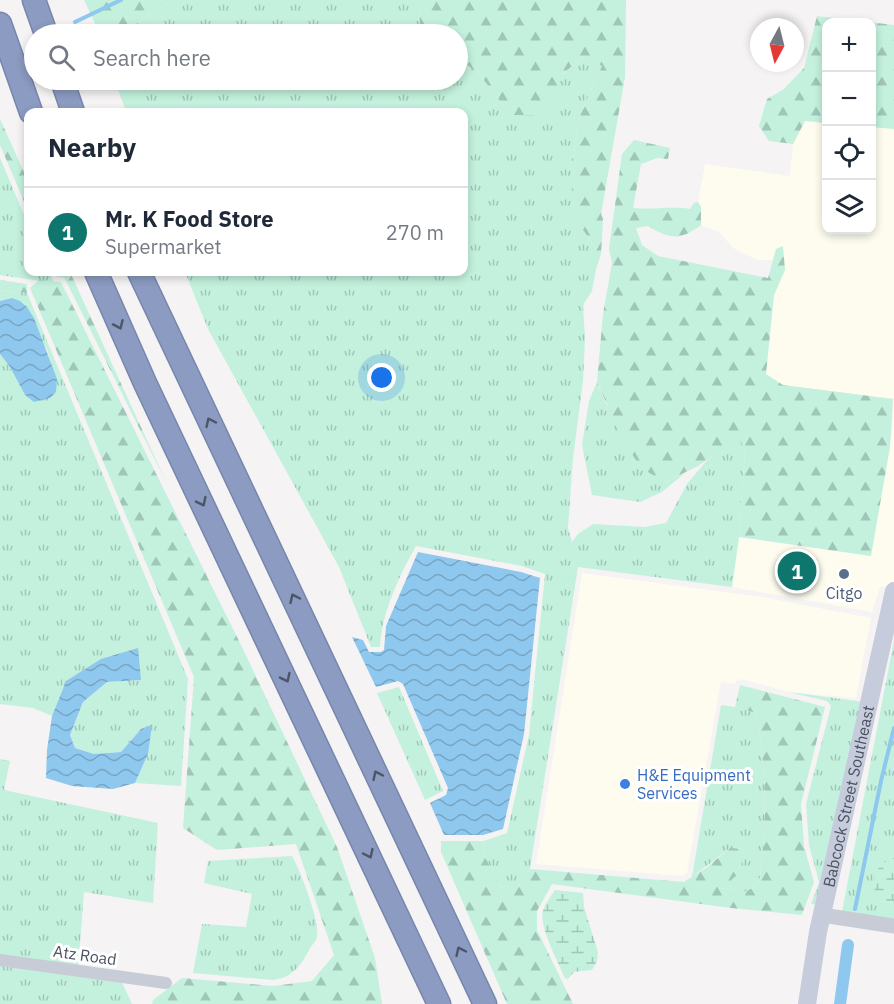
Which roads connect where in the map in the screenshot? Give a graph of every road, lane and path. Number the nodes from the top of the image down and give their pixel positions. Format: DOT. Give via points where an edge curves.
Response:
graph roads {
  1 [pos="34,0"];
  2 [pos="0,24"];
  3 [pos="42,24"];
  4 [pos="65,90"];
  5 [pos="30,108"];
  6 [pos="72,108"];
  7 [pos="98,276"];
  8 [pos="141,276"];
  9 [pos="894,591"];
  10 [pos="822,915"];
  11 [pos="894,926"];
  12 [pos="0,960"];
  13 [pos="166,983"];
  14 [pos="439,1004"];
  15 [pos="485,1004"];
  16 [pos="807,1004"];
  1 -- 3 [label="highway"];
  2 -- 5 [label="highway"];
  4 -- 6 [label="highway"];
  7 -- 14 [label="highway, one-way"];
  15 -- 8 [label="highway, one-way"];
  9 -- 10 [label="main road, Babcock Street Southeast"];
  10 -- 11 [label="street"];
  10 -- 16 [label="main road, Babcock Street Southeast"];
  12 -- 13 [label="street, Atz Road"];
}
